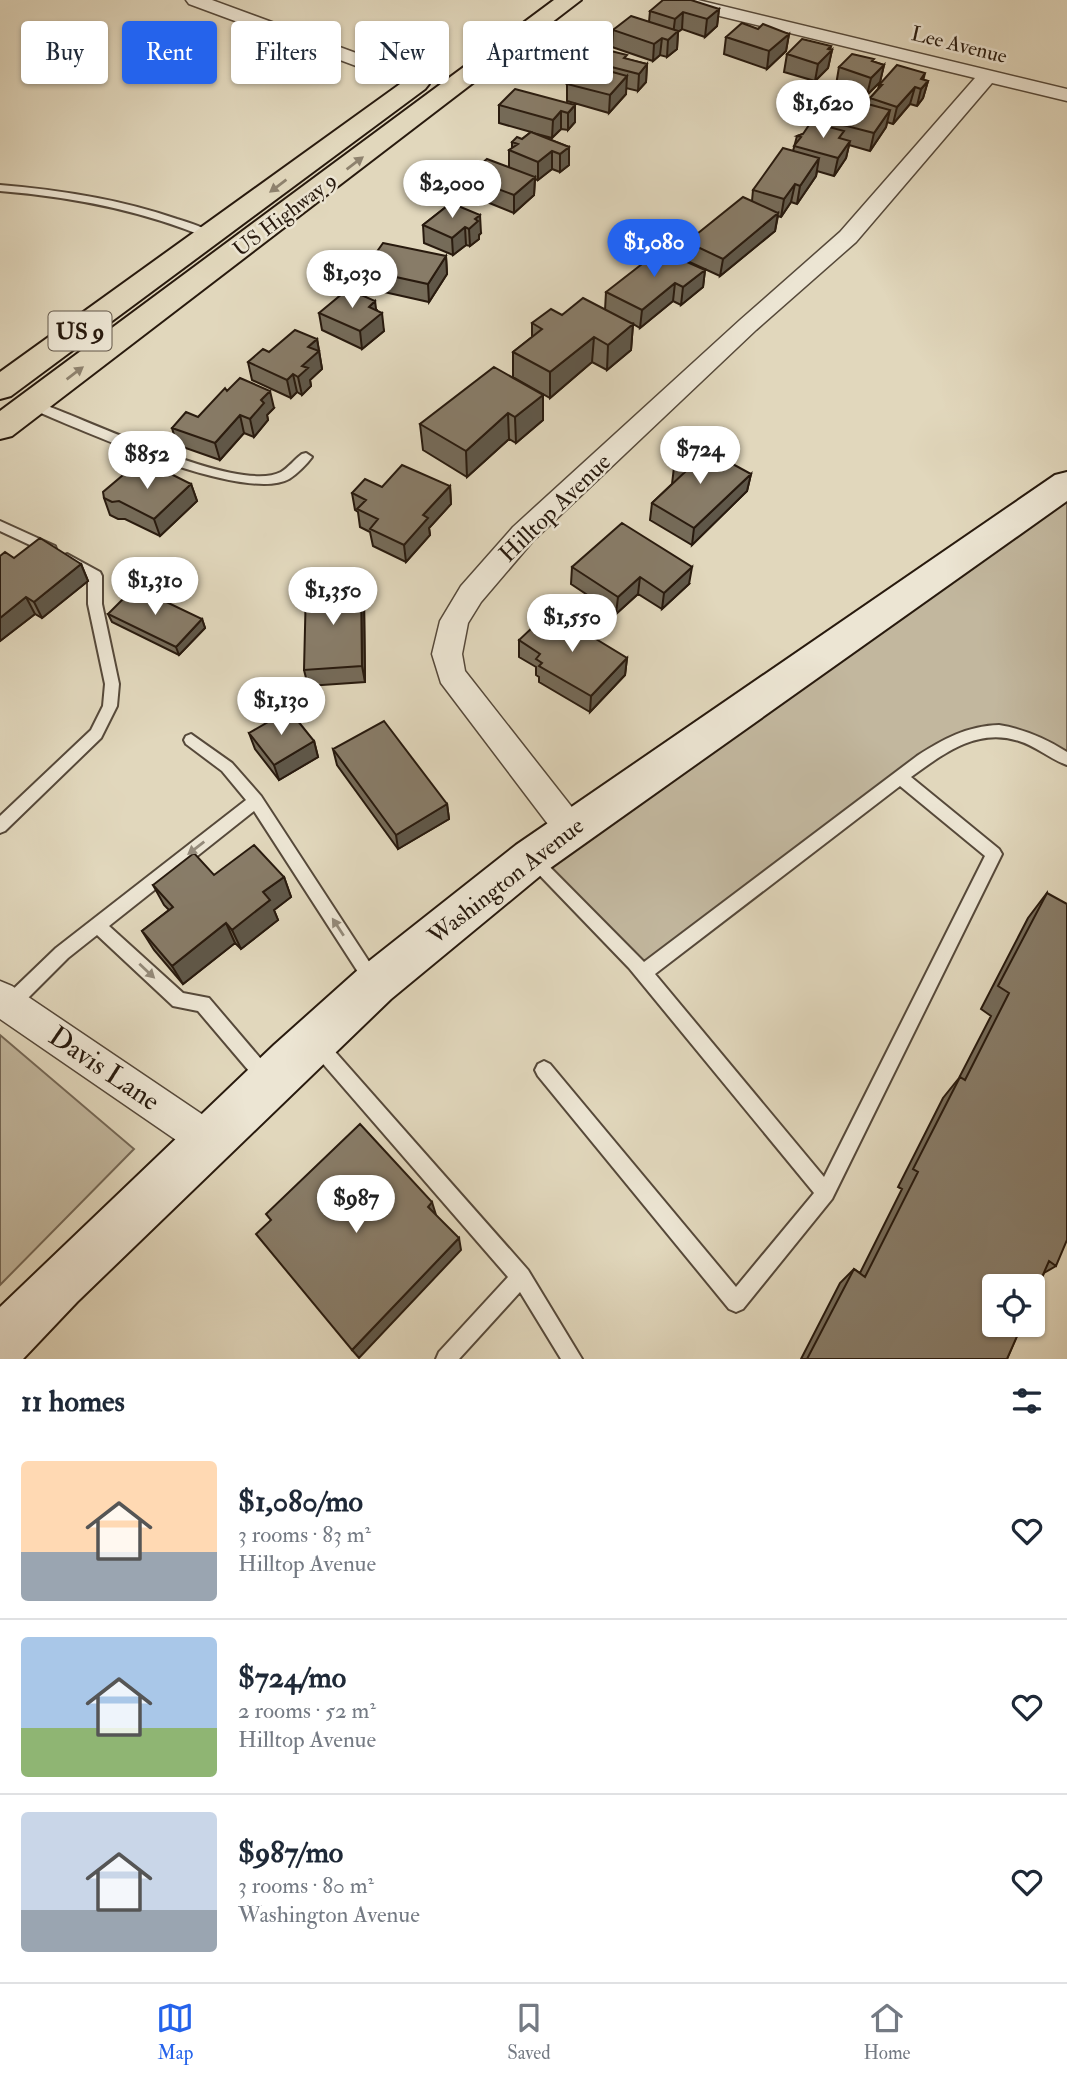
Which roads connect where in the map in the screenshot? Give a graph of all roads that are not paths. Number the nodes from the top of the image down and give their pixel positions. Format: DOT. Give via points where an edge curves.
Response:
graph roads {
  1 [pos="195,0"];
  2 [pos="530,0"];
  3 [pos="569,0"];
  4 [pos="676,0"];
  5 [pos="355,59"];
  6 [pos="449,59"];
  7 [pos="988,75"];
  8 [pos="414,84"];
  9 [pos="1067,95"];
  10 [pos="0,188"];
  11 [pos="212,236"];
  12 [pos="0,388"];
  13 [pos="33,405"];
  14 [pos="0,428"];
  15 [pos="306,457"];
  16 [pos="1067,484"];
  17 [pos="0,526"];
  18 [pos="191,740"];
  19 [pos="1067,759"];
  20 [pos="900,777"];
  21 [pos="256,801"];
  22 [pos="0,826"];
  23 [pos="571,830"];
  24 [pos="531,858"];
  25 [pos="97,925"];
  26 [pos="643,973"];
  27 [pos="375,984"];
  28 [pos="5,1001"];
  29 [pos="314,1041"];
  30 [pos="544,1070"];
  31 [pos="269,1082"];
  32 [pos="208,1140"];
  33 [pos="826,1193"];
  34 [pos="521,1277"];
  35 [pos="0,1345"];
  36 [pos="446,1359"];
  37 [pos="572,1359"];
  1 -- 5 [label="street"];
  2 -- 6 [label="highway, US Highway 9 / US 9"];
  13 -- 3 [label="highway, US Highway 9 / US 9, one-way"];
  4 -- 7 [label="street, Lee Avenue"];
  7 -- 9 [label="street, Lee Avenue"];
  7 -- 23 [label="street, Hilltop Avenue" via="848,237 523,534 454,621 447,654 452,675"];
  8 -- 11 [label="highway, US Highway 9 / US 9, one-way"];
  10 -- 11 [label="lane" via="103,201 170,217"];
  11 -- 12 [label="highway, US Highway 9 / US 9"];
  13 -- 14 [label="highway, US Highway 9 / US 9"];
  13 -- 15 [label="lane" via="125,444 230,477 260,480 284,475"];
  16 -- 23 [label="main road, Washington Avenue"];
  17 -- 22 [label="lane" via="96,576 95,604 112,684 110,706 96,734"];
  18 -- 21 [label="lane" via="227,767"];
  19 -- 20 [label="lane" via="1036,739 1009,732 972,731 940,746"];
  20 -- 26 [label="lane"];
  20 -- 33 [label="lane" via="994,854"];
  21 -- 25 [label="lane, one-way"];
  27 -- 21 [label="lane, one-way"];
  23 -- 24 [label="main road, Washington Avenue"];
  24 -- 26 [label="lane"];
  24 -- 27 [label="main road, Washington Avenue"];
  25 -- 28 [label="lane"];
  25 -- 31 [label="lane, one-way" via="179,1000 203,1004"];
  26 -- 33 [label="lane"];
  27 -- 29 [label="main road, Washington Avenue"];
  28 -- 32 [label="street, Davis Lane"];
  29 -- 31 [label="main road, Washington Avenue"];
  29 -- 34 [label="lane"];
  30 -- 33 [label="lane" via="736,1302"];
  31 -- 32 [label="main road, Washington Avenue"];
  32 -- 35 [label="main road, Washington Avenue"];
  34 -- 36 [label="lane"];
  34 -- 37 [label="lane"];
}
